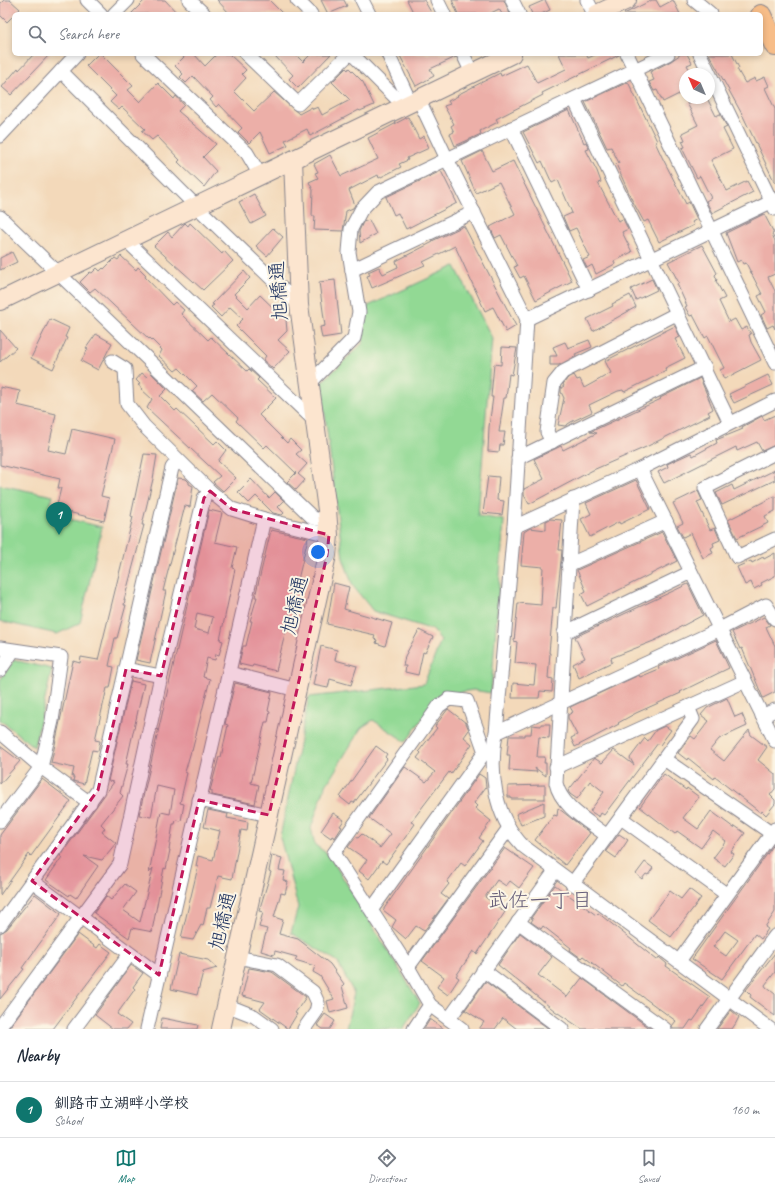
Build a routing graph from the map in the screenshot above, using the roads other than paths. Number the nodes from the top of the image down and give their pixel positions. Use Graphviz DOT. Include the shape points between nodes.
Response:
graph roads {
  1 [pos="87,0"];
  2 [pos="128,0"];
  3 [pos="189,0"];
  4 [pos="362,0"];
  5 [pos="437,0"];
  6 [pos="512,0"];
  7 [pos="587,0"];
  8 [pos="627,0"];
  9 [pos="694,0"];
  10 [pos="755,0"];
  11 [pos="300,1"];
  12 [pos="100,12"];
  13 [pos="116,12"];
  14 [pos="202,12"];
  15 [pos="309,12"];
  16 [pos="368,12"];
  17 [pos="443,12"];
  18 [pos="518,12"];
  19 [pos="600,12"];
  20 [pos="603,12"];
  21 [pos="709,12"];
  22 [pos="760,12"];
  23 [pos="763,19"];
  24 [pos="775,46"];
  25 [pos="75,56"];
  26 [pos="145,56"];
  27 [pos="248,56"];
  28 [pos="348,56"];
  29 [pos="352,56"];
  30 [pos="389,56"];
  31 [pos="464,56"];
  32 [pos="508,56"];
  33 [pos="628,56"];
  34 [pos="664,56"];
  35 [pos="701,56"];
  36 [pos="634,70"];
  37 [pos="61,71"];
  38 [pos="472,73"];
  39 [pos="574,99"];
  40 [pos="415,102"];
  41 [pos="3,127"];
  42 [pos="511,128"];
  43 [pos="446,158"];
  44 [pos="293,160"];
  45 [pos="260,175"];
  46 [pos="774,204"];
  47 [pos="196,206"];
  48 [pos="474,212"];
  49 [pos="0,217"];
  50 [pos="712,231"];
  51 [pos="127,241"];
  52 [pos="652,260"];
  53 [pos="352,270"];
  54 [pos="58,274"];
  55 [pos="589,290"];
  56 [pos="0,301"];
  57 [pos="299,305"];
  58 [pos="678,314"];
  59 [pos="527,319"];
  60 [pos="112,361"];
  61 [pos="775,363"];
  62 [pos="705,367"];
  63 [pos="310,383"];
  64 [pos="775,401"];
  65 [pos="314,420"];
  66 [pos="730,423"];
  67 [pos="552,442"];
  68 [pos="775,453"];
  69 [pos="518,458"];
  70 [pos="178,460"];
  71 [pos="640,468"];
  72 [pos="210,491"];
  73 [pos="573,499"];
  74 [pos="264,519"];
  75 [pos="666,521"];
  76 [pos="514,527"];
  77 [pos="328,528"];
  78 [pos="775,539"];
  79 [pos="568,565"];
  80 [pos="692,572"];
  81 [pos="775,619"];
  82 [pos="720,629"];
  83 [pos="564,633"];
  84 [pos="0,648"];
  85 [pos="13,651"];
  86 [pos="126,669"];
  87 [pos="0,670"];
  88 [pos="229,673"];
  89 [pos="161,676"];
  90 [pos="745,681"];
  91 [pos="297,690"];
  92 [pos="561,702"];
  93 [pos="688,707"];
  94 [pos="775,710"];
  95 [pos="762,716"];
  96 [pos="0,732"];
  97 [pos="496,733"];
  98 [pos="775,741"];
  99 [pos="489,753"];
  100 [pos="664,759"];
  101 [pos="41,767"];
  102 [pos="556,767"];
  103 [pos="199,800"];
  104 [pos="90,803"];
  105 [pos="269,815"];
  106 [pos="1,816"];
  107 [pos="621,818"];
  108 [pos="509,828"];
  109 [pos="773,831"];
  110 [pos="607,836"];
  111 [pos="554,871"];
  112 [pos="32,881"];
  113 [pos="572,884"];
  114 [pos="726,894"];
  115 [pos="372,909"];
  116 [pos="81,917"];
  117 [pos="518,922"];
  118 [pos="0,925"];
  119 [pos="775,936"];
  120 [pos="130,954"];
  121 [pos="237,957"];
  122 [pos="679,961"];
  123 [pos="408,967"];
  124 [pos="483,970"];
  125 [pos="159,975"];
  126 [pos="730,999"];
  127 [pos="226,1005"];
  128 [pos="430,1005"];
  129 [pos="449,1019"];
  130 [pos="0,1027"];
  131 [pos="74,1029"];
  132 [pos="147,1029"];
  133 [pos="221,1029"];
  134 [pos="272,1029"];
  135 [pos="304,1029"];
  136 [pos="414,1029"];
  137 [pos="462,1029"];
  138 [pos="562,1029"];
  139 [pos="665,1029"];
  140 [pos="707,1029"];
  141 [pos="770,1029"];
  1 -- 12 [label="street"];
  2 -- 13 [label="street"];
  3 -- 14 [label="street"];
  4 -- 16 [label="street"];
  5 -- 17 [label="street"];
  6 -- 18 [label="street"];
  7 -- 19 [label="street"];
  8 -- 20 [label="street"];
  9 -- 21 [label="street"];
  10 -- 22 [label="main road"];
  11 -- 15 [label="street"];
  23 -- 24 [label="main road"];
  25 -- 37 [label="street"];
  26 -- 45 [label="street" via="246,153"];
  27 -- 28 [label="street" via="298,104"];
  29 -- 40 [label="street" via="395,97"];
  30 -- 40 [label="street"];
  31 -- 38 [label="street"];
  32 -- 38 [label="street"];
  33 -- 36 [label="street"];
  34 -- 36 [label="street"];
  35 -- 46 [label="street"];
  36 -- 39 [label="street"];
  36 -- 50 [label="street"];
  37 -- 41 [label="street"];
  37 -- 47 [label="street"];
  38 -- 40 [label="street"];
  39 -- 42 [label="street"];
  39 -- 52 [label="street"];
  40 -- 43 [label="street"];
  40 -- 44 [label="street"];
  42 -- 43 [label="street"];
  42 -- 55 [label="street"];
  43 -- 48 [label="street"];
  43 -- 53 [label="street" via="378,192 361,210 351,229 349,252"];
  44 -- 45 [label="street"];
  44 -- 57 [label="street, 旭橋通"];
  45 -- 47 [label="street"];
  46 -- 50 [label="street"];
  47 -- 51 [label="street"];
  47 -- 57 [label="street"];
  48 -- 53 [label="street"];
  48 -- 59 [label="street"];
  49 -- 54 [label="street"];
  50 -- 52 [label="street"];
  50 -- 61 [label="street"];
  51 -- 54 [label="street"];
  51 -- 65 [label="street"];
  52 -- 55 [label="street"];
  52 -- 58 [label="street"];
  53 -- 63 [label="street" via="359,312 354,338"];
  54 -- 56 [label="street"];
  54 -- 77 [label="street" via="313,518"];
  55 -- 59 [label="street"];
  57 -- 63 [label="street, 旭橋通"];
  58 -- 62 [label="street"];
  58 -- 67 [label="street" via="563,372 554,383 547,432"];
  59 -- 69 [label="street"];
  60 -- 70 [label="street" via="125,369 127,404 144,426"];
  62 -- 66 [label="street"];
  62 -- 67 [label="street"];
  63 -- 65 [label="street, 旭橋通"];
  64 -- 66 [label="street"];
  65 -- 77 [label="street, 旭橋通"];
  66 -- 71 [label="street"];
  67 -- 69 [label="street"];
  68 -- 78 [label="street" via="705,488 737,557"];
  69 -- 76 [label="street"];
  70 -- 72 [label="street"];
  70 -- 86 [label="street" via="172,468"];
  71 -- 73 [label="street"];
  71 -- 75 [label="street"];
  72 -- 74 [label="street" via="232,509"];
  72 -- 89 [label="street" via="204,498"];
  73 -- 76 [label="street"];
  73 -- 79 [label="street"];
  74 -- 77 [label="street"];
  74 -- 88 [label="street"];
  75 -- 79 [label="street"];
  75 -- 80 [label="street"];
  76 -- 97 [label="street"];
  77 -- 91 [label="street, 旭橋通" via="327,555"];
  79 -- 83 [label="street"];
  80 -- 82 [label="street"];
  80 -- 83 [label="street"];
  81 -- 82 [label="street" via="766,605"];
  82 -- 90 [label="street"];
  82 -- 92 [label="street"];
  83 -- 92 [label="street"];
  84 -- 85 [label="street"];
  85 -- 87 [label="street"];
  85 -- 101 [label="street" via="61,657 52,721"];
  86 -- 89 [label="street"];
  86 -- 104 [label="street" via="98,790"];
  88 -- 91 [label="street"];
  88 -- 103 [label="street"];
  89 -- 116 [label="street" via="120,864"];
  90 -- 93 [label="street"];
  90 -- 95 [label="street"];
  91 -- 105 [label="street, 旭橋通"];
  92 -- 97 [label="street"];
  92 -- 102 [label="street"];
  93 -- 100 [label="street" via="693,719"];
  93 -- 102 [label="street"];
  94 -- 95 [label="street"];
  95 -- 98 [label="street"];
  96 -- 101 [label="street"];
  97 -- 99 [label="street"];
  99 -- 108 [label="street" via="496,795"];
  99 -- 115 [label="street"];
  99 -- 115 [label="street" via="467,701 449,699 439,706 334,853"];
  100 -- 107 [label="street"];
  100 -- 109 [label="street"];
  101 -- 104 [label="street"];
  101 -- 106 [label="street"];
  102 -- 110 [label="street" via="558,792 565,802"];
  103 -- 105 [label="street"];
  103 -- 125 [label="street"];
  104 -- 112 [label="street"];
  105 -- 121 [label="street, 旭橋通"];
  107 -- 110 [label="street"];
  107 -- 114 [label="street"];
  108 -- 111 [label="street" via="523,846"];
  108 -- 123 [label="street"];
  109 -- 114 [label="street"];
  110 -- 113 [label="street"];
  111 -- 113 [label="street"];
  111 -- 117 [label="street"];
  112 -- 116 [label="street"];
  112 -- 118 [label="street"];
  113 -- 122 [label="street"];
  114 -- 122 [label="street"];
  115 -- 123 [label="street" via="380,926"];
  116 -- 120 [label="street"];
  116 -- 130 [label="street"];
  117 -- 124 [label="street"];
  117 -- 139 [label="street"];
  119 -- 126 [label="street"];
  120 -- 125 [label="street"];
  120 -- 131 [label="street"];
  121 -- 127 [label="street, 旭橋通"];
  121 -- 135 [label="street" via="277,965 313,992 318,1003 316,1012"];
  122 -- 126 [label="street"];
  123 -- 128 [label="street"];
  124 -- 129 [label="street"];
  124 -- 138 [label="street"];
  125 -- 132 [label="street"];
  126 -- 140 [label="street"];
  126 -- 141 [label="street"];
  127 -- 133 [label="street, 旭橋通"];
  127 -- 134 [label="street" via="254,1016"];
  128 -- 129 [label="street"];
  128 -- 136 [label="street"];
  129 -- 137 [label="street"];
}
